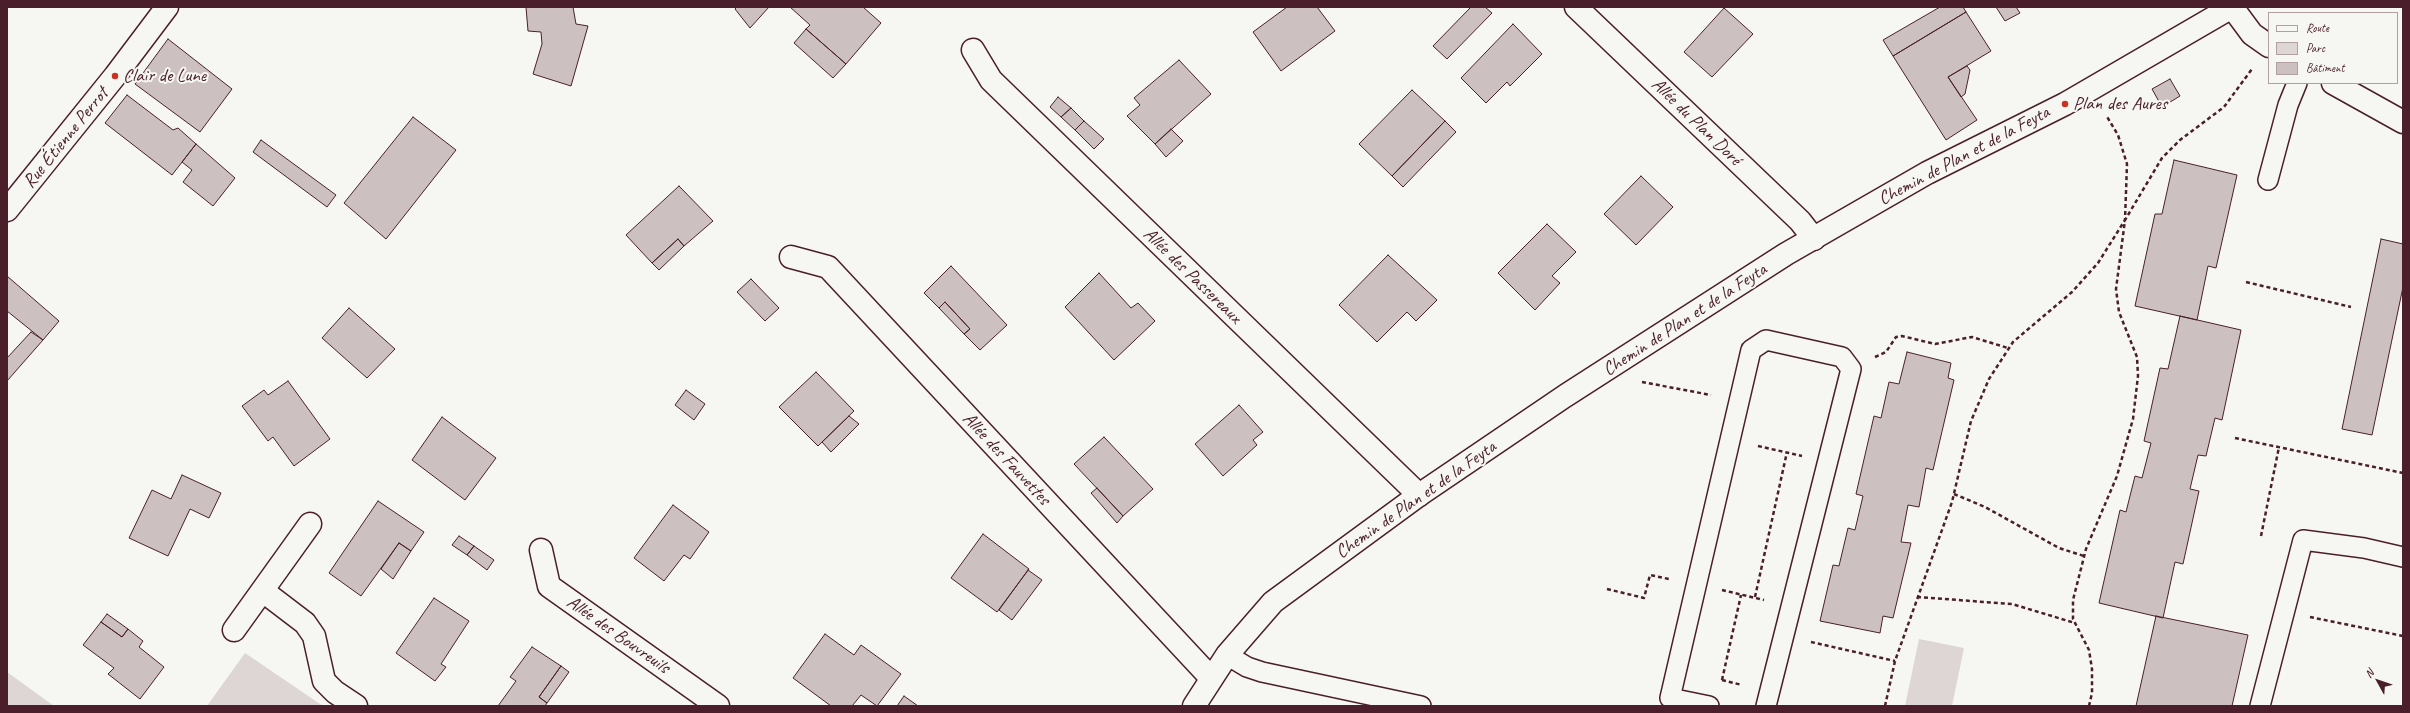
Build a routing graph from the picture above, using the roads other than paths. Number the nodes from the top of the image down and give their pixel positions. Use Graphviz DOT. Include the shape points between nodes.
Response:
graph roads {
  1 [pos="167,7"];
  2 [pos="1576,7"];
  3 [pos="2232,7"];
  4 [pos="2268,45"];
  5 [pos="974,50"];
  6 [pos="2297,84"];
  7 [pos="2335,84"];
  8 [pos="2403,122"];
  9 [pos="2268,180"];
  10 [pos="7,210"];
  11 [pos="1814,239"];
  12 [pos="791,257"];
  13 [pos="1419,495"];
  14 [pos="310,524"];
  15 [pos="541,550"];
  16 [pos="2403,558"];
  17 [pos="263,591"];
  18 [pos="234,630"];
  19 [pos="1227,655"];
  20 [pos="1211,678"];
  21 [pos="1363,700"];
  22 [pos="356,706"];
  23 [pos="718,706"];
  24 [pos="1194,706"];
  25 [pos="1421,706"];
  26 [pos="1709,706"];
  27 [pos="1766,706"];
  28 [pos="2260,706"];
  1 -- 10 [label="street, Rue Étienne Perrot" via="116,76"];
  2 -- 11 [label="street, Allée du Plan Doré" via="1800,221"];
  3 -- 4 [label="street" via="2252,34"];
  3 -- 11 [label="street, Chemin de Plan et de la Feyta" via="2066,104 1927,173"];
  5 -- 13 [label="street, Allée des Passereaux" via="991,80"];
  6 -- 9 [label="lane" via="2288,105"];
  7 -- 8 [label="street"];
  11 -- 13 [label="street, Chemin de Plan et de la Feyta" via="1786,254"];
  12 -- 20 [label="street, Allée des Fauvettes" via="828,267"];
  13 -- 19 [label="street, Chemin de Plan et de la Feyta" via="1273,602"];
  14 -- 17 [label="street"];
  15 -- 23 [label="street, Allée des Bouvreuils" via="549,586"];
  16 -- 28 [label="lane" via="2364,548 2303,540"];
  17 -- 18 [label="street"];
  17 -- 22 [label="street" via="305,623 314,636 324,680 335,692"];
  19 -- 20 [label="street, Chemin de Plan et de la Feyta"];
  19 -- 21 [label="lane" via="1247,667 1262,672"];
  20 -- 24 [label="street, Chemin de Plan et de la Feyta"];
  21 -- 25 [label="lane"];
  26 -- 27 [label="lane" via="1670,698 1751,350 1766,340 1842,357 1851,369"];
}
